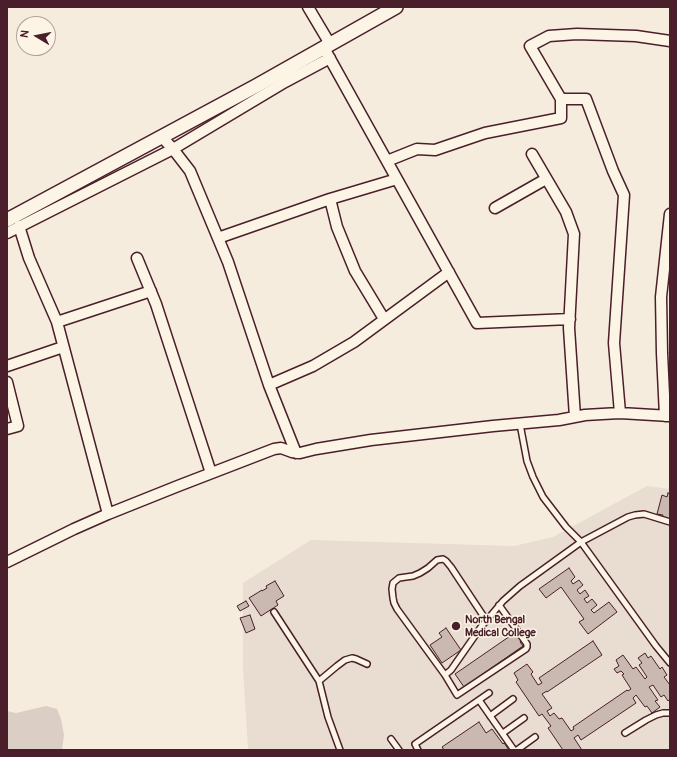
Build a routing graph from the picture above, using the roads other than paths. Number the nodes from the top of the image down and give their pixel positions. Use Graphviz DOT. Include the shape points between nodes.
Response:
graph roads {
  1 [pos="308,7"];
  2 [pos="396,7"];
  3 [pos="670,41"];
  4 [pos="328,50"];
  5 [pos="561,99"];
  6 [pos="161,136"];
  7 [pos="174,149"];
  8 [pos="532,154"];
  9 [pos="387,161"];
  10 [pos="397,179"];
  11 [pos="546,179"];
  12 [pos="330,199"];
  13 [pos="495,208"];
  14 [pos="670,214"];
  15 [pos="7,220"];
  16 [pos="20,226"];
  17 [pos="7,233"];
  18 [pos="218,238"];
  19 [pos="137,258"];
  20 [pos="449,272"];
  21 [pos="666,285"];
  22 [pos="151,292"];
  23 [pos="384,319"];
  24 [pos="570,319"];
  25 [pos="57,322"];
  26 [pos="63,348"];
  27 [pos="666,353"];
  28 [pos="7,366"];
  29 [pos="7,382"];
  30 [pos="269,385"];
  31 [pos="620,413"];
  32 [pos="668,416"];
  33 [pos="575,417"];
  34 [pos="520,424"];
  35 [pos="7,429"];
  36 [pos="296,453"];
  37 [pos="211,473"];
  38 [pos="108,514"];
  39 [pos="670,522"];
  40 [pos="581,542"];
  41 [pos="7,562"];
  42 [pos="500,605"];
  43 [pos="274,612"];
  44 [pos="486,620"];
  45 [pos="670,662"];
  46 [pos="367,664"];
  47 [pos="445,675"];
  48 [pos="320,681"];
  49 [pos="489,693"];
  50 [pos="479,700"];
  51 [pos="513,700"];
  52 [pos="670,714"];
  53 [pos="490,716"];
  54 [pos="524,718"];
  55 [pos="503,733"];
  56 [pos="625,733"];
  57 [pos="535,737"];
  58 [pos="391,739"];
  59 [pos="340,750"];
  60 [pos="399,750"];
  61 [pos="418,750"];
  62 [pos="516,750"];
  1 -- 4 [label="street"];
  2 -- 4 [label="street"];
  3 -- 5 [label="street" via="636,36 578,34 549,36 530,46"];
  4 -- 6 [label="street"];
  4 -- 7 [label="street" via="285,82"];
  4 -- 9 [label="street"];
  5 -- 9 [label="street" via="561,118 485,133 435,150 417,149"];
  5 -- 31 [label="street" via="586,99 624,195 614,343"];
  6 -- 7 [label="street"];
  6 -- 15 [label="street"];
  7 -- 16 [label="street"];
  7 -- 18 [label="street" via="190,171"];
  8 -- 11 [label="street"];
  9 -- 10 [label="street"];
  10 -- 12 [label="street"];
  10 -- 20 [label="street"];
  11 -- 13 [label="street"];
  11 -- 24 [label="street" via="566,212 574,234"];
  12 -- 18 [label="street"];
  12 -- 23 [label="street" via="337,227 355,271"];
  14 -- 21 [label="street"];
  16 -- 17 [label="street"];
  16 -- 25 [label="street" via="29,258"];
  18 -- 30 [label="street"];
  19 -- 22 [label="street"];
  20 -- 23 [label="street"];
  20 -- 24 [label="street" via="477,323"];
  21 -- 27 [label="street" via="661,297"];
  22 -- 25 [label="street"];
  22 -- 37 [label="street"];
  23 -- 30 [label="street" via="354,342 314,366"];
  24 -- 33 [label="street"];
  25 -- 26 [label="street"];
  26 -- 28 [label="street"];
  26 -- 38 [label="street"];
  27 -- 32 [label="street"];
  29 -- 35 [label="street" via="18,426"];
  30 -- 36 [label="street"];
  31 -- 32 [label="street"];
  31 -- 33 [label="street"];
  33 -- 34 [label="street"];
  34 -- 36 [label="street" via="371,440"];
  34 -- 40 [label="lane" via="533,477 543,497 566,528"];
  36 -- 37 [label="street" via="281,448 274,449"];
  37 -- 38 [label="street"];
  38 -- 41 [label="street"];
  39 -- 40 [label="lane" via="644,514 634,515"];
  40 -- 42 [label="lane" via="520,586"];
  40 -- 45 [label="lane"];
  42 -- 44 [label="lane"];
  42 -- 47 [label="lane" via="527,644 526,648 457,695"];
  43 -- 48 [label="lane"];
  44 -- 47 [label="lane"];
  44 -- 47 [label="lane" via="446,560 437,560 420,573 399,578 393,583 393,598 397,609"];
  46 -- 48 [label="lane" via="352,658 346,660"];
  48 -- 59 [label="lane" via="328,717"];
  49 -- 50 [label="lane"];
  50 -- 53 [label="lane"];
  50 -- 61 [label="lane" via="415,744"];
  51 -- 53 [label="lane"];
  52 -- 56 [label="lane" via="656,715"];
  53 -- 55 [label="lane"];
  54 -- 55 [label="lane"];
  55 -- 62 [label="lane"];
  57 -- 62 [label="lane"];
  58 -- 60 [label="lane"];
}
